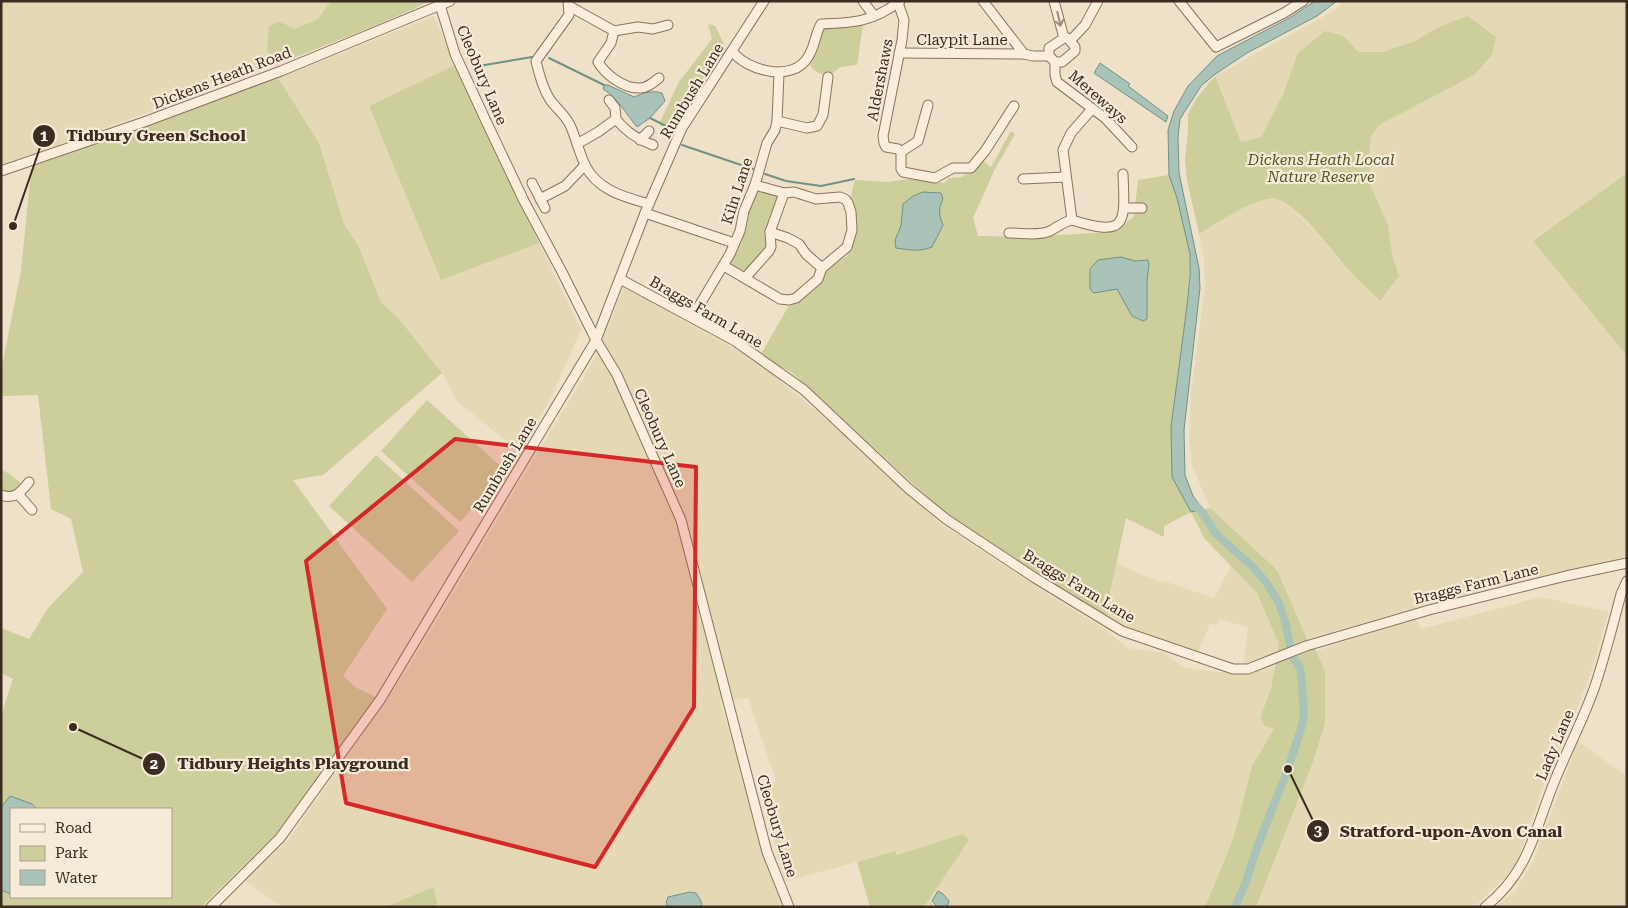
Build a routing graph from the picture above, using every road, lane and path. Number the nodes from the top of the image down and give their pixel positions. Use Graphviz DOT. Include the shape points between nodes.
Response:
graph roads {
  1 [pos="450,1"];
  2 [pos="764,1"];
  3 [pos="863,1"];
  4 [pos="983,1"];
  5 [pos="1054,1"];
  6 [pos="1098,1"];
  7 [pos="1179,1"];
  8 [pos="1303,1"];
  9 [pos="899,2"];
  10 [pos="568,4"];
  11 [pos="440,5"];
  12 [pos="874,16"];
  13 [pos="668,25"];
  14 [pos="614,31"];
  15 [pos="1067,39"];
  16 [pos="732,51"];
  17 [pos="899,53"];
  18 [pos="1024,54"];
  19 [pos="1052,59"];
  20 [pos="779,73"];
  21 [pos="828,77"];
  22 [pos="659,78"];
  23 [pos="609,100"];
  24 [pos="928,106"];
  25 [pos="1014,106"];
  26 [pos="1092,109"];
  27 [pos="616,119"];
  28 [pos="777,121"];
  29 [pos="649,131"];
  30 [pos="640,140"];
  31 [pos="577,144"];
  32 [pos="652,145"];
  33 [pos="1132,147"];
  34 [pos="901,152"];
  35 [pos="586,165"];
  36 [pos="1,171"];
  37 [pos="1123,174"];
  38 [pos="1066,176"];
  39 [pos="1023,178"];
  40 [pos="532,183"];
  41 [pos="755,185"];
  42 [pos="784,193"];
  43 [pos="540,199"];
  44 [pos="648,204"];
  45 [pos="545,208"];
  46 [pos="1124,208"];
  47 [pos="1142,208"];
  48 [pos="645,213"];
  49 [pos="1072,220"];
  50 [pos="770,232"];
  51 [pos="1010,232"];
  52 [pos="734,244"];
  53 [pos="724,266"];
  54 [pos="822,268"];
  55 [pos="745,278"];
  56 [pos="620,279"];
  57 [pos="688,306"];
  58 [pos="696,311"];
  59 [pos="708,317"];
  60 [pos="596,340"];
  61 [pos="29,482"];
  62 [pos="18,494"];
  63 [pos="1,495"];
  64 [pos="32,510"];
  65 [pos="1627,563"];
  66 [pos="1627,581"];
  67 [pos="211,907"];
  68 [pos="789,907"];
  69 [pos="1485,907"];
  1 -- 11 [label="street, Dickens Heath Road"];
  2 -- 16 [label="street, Rumbush Lane"];
  3 -- 12 [label="street"];
  4 -- 18 [label="street"];
  5 -- 15 [label="street, one-way"];
  6 -- 15 [label="street" via="1085,25"];
  7 -- 8 [label="street" via="1216,47"];
  9 -- 12 [label="street"];
  9 -- 17 [label="street, Aldershaws" via="904,20"];
  10 -- 14 [label="street"];
  10 -- 31 [label="street" via="568,15 538,58 550,99 569,124"];
  11 -- 36 [label="street, Dickens Heath Road" via="281,71"];
  11 -- 60 [label="street, Cleobury Lane" via="455,54 486,121"];
  12 -- 20 [label="street" via="853,23 816,25 808,57 802,64"];
  13 -- 14 [label="street"];
  14 -- 22 [label="street" via="611,43 598,62 601,67 618,81 638,88"];
  15 -- 19 [label="street" via="1049,48"];
  15 -- 19 [label="street" via="1075,51 1062,62"];
  16 -- 20 [label="street" via="738,58 755,66"];
  16 -- 44 [label="street, Rumbush Lane" via="682,128"];
  17 -- 18 [label="street, Claypit Lane"];
  17 -- 34 [label="street, Aldershaws" via="883,136 886,147"];
  18 -- 19 [label="street"];
  19 -- 26 [label="street, Mereways" via="1057,82"];
  20 -- 28 [label="street, Kiln Lane"];
  21 -- 28 [label="street" via="821,120 817,126 807,132"];
  23 -- 27 [label="street" via="615,108"];
  24 -- 34 [label="street" via="918,141"];
  25 -- 34 [label="street" via="971,168 953,168 935,178 903,172"];
  26 -- 33 [label="street, Mereways"];
  26 -- 38 [label="street" via="1071,133 1063,150"];
  27 -- 30 [label="street"];
  27 -- 31 [label="street"];
  28 -- 41 [label="street, Kiln Lane"];
  29 -- 30 [label="street"];
  30 -- 32 [label="street"];
  31 -- 35 [label="street"];
  35 -- 43 [label="street" via="565,186"];
  35 -- 44 [label="street" via="601,186"];
  37 -- 46 [label="street"];
  38 -- 39 [label="street"];
  38 -- 49 [label="street"];
  40 -- 43 [label="street"];
  41 -- 42 [label="street"];
  41 -- 52 [label="street, Kiln Lane"];
  42 -- 50 [label="street"];
  42 -- 54 [label="street" via="794,192 816,199 840,198 848,203 852,230 847,247"];
  43 -- 45 [label="street"];
  44 -- 48 [label="street, Rumbush Lane"];
  46 -- 47 [label="street"];
  46 -- 49 [label="street" via="1123,218 1113,227"];
  48 -- 52 [label="street"];
  48 -- 56 [label="street, Rumbush Lane"];
  49 -- 51 [label="street" via="1040,233"];
  50 -- 54 [label="street" via="799,244"];
  50 -- 55 [label="street" via="769,251"];
  52 -- 53 [label="street, Kiln Lane"];
  53 -- 55 [label="street"];
  53 -- 58 [label="street, Kiln Lane"];
  54 -- 55 [label="street" via="818,279 796,298 788,300 780,299"];
  56 -- 60 [label="street, Rumbush Lane"];
  56 -- 65 [label="street, Braggs Farm Lane" via="735,341 804,390 909,489 946,519 1035,578 1122,631 1233,669 1248,669 1299,649 1429,610"];
  57 -- 58 [label="street"];
  58 -- 59 [label="street"];
  60 -- 67 [label="street, Rumbush Lane" via="380,700 280,838"];
  60 -- 68 [label="street, Cleobury Lane" via="617,375 681,520 768,852"];
  61 -- 62 [label="street"];
  62 -- 63 [label="street" via="13,497"];
  62 -- 64 [label="street"];
  66 -- 69 [label="street, Lady Lane" via="1595,686 1555,779 1531,848 1508,884"];
}
